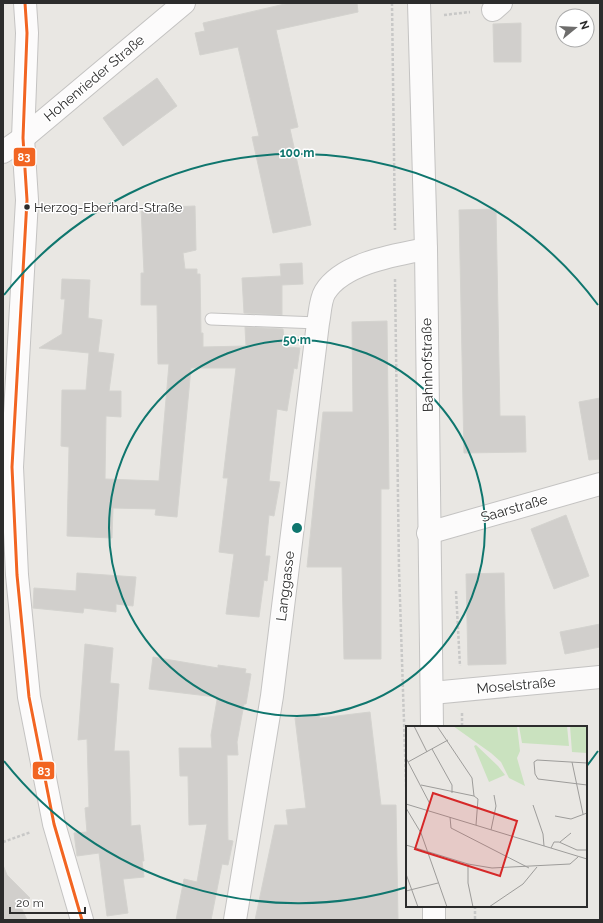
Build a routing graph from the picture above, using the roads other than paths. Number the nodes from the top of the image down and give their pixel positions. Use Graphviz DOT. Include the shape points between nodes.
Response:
graph roads {
  1 [pos="25,3"];
  2 [pos="184,3"];
  3 [pos="419,10"];
  4 [pos="23,138"];
  5 [pos="3,152"];
  6 [pos="426,249"];
  7 [pos="211,319"];
  8 [pos="318,323"];
  9 [pos="600,484"];
  10 [pos="428,533"];
  11 [pos="10,575"];
  12 [pos="600,677"];
  13 [pos="432,693"];
  14 [pos="432,726"];
  15 [pos="434,907"];
  16 [pos="82,920"];
  17 [pos="235,920"];
  18 [pos="434,920"];
  1 -- 4 [label="street" via="28,33"];
  2 -- 4 [label="street, Hohenrieder Straße"];
  3 -- 6 [label="street, Bahnhofstraße"];
  4 -- 5 [label="street, Hohenrieder Straße"];
  4 -- 11 [label="street" via="27,200 12,467"];
  6 -- 8 [label="street, Langgasse" via="386,256 340,275 325,293"];
  6 -- 10 [label="street, Bahnhofstraße"];
  7 -- 8 [label="lane"];
  8 -- 17 [label="street, Langgasse" via="272,696"];
  9 -- 10 [label="street, Saarstraße"];
  10 -- 13 [label="street, Bahnhofstraße"];
  11 -- 16 [label="street" via="29,697 54,824"];
  12 -- 13 [label="street, Moselstraße"];
  13 -- 14 [label="street, Bahnhofstraße"];
  15 -- 18 [label="street"];
}
